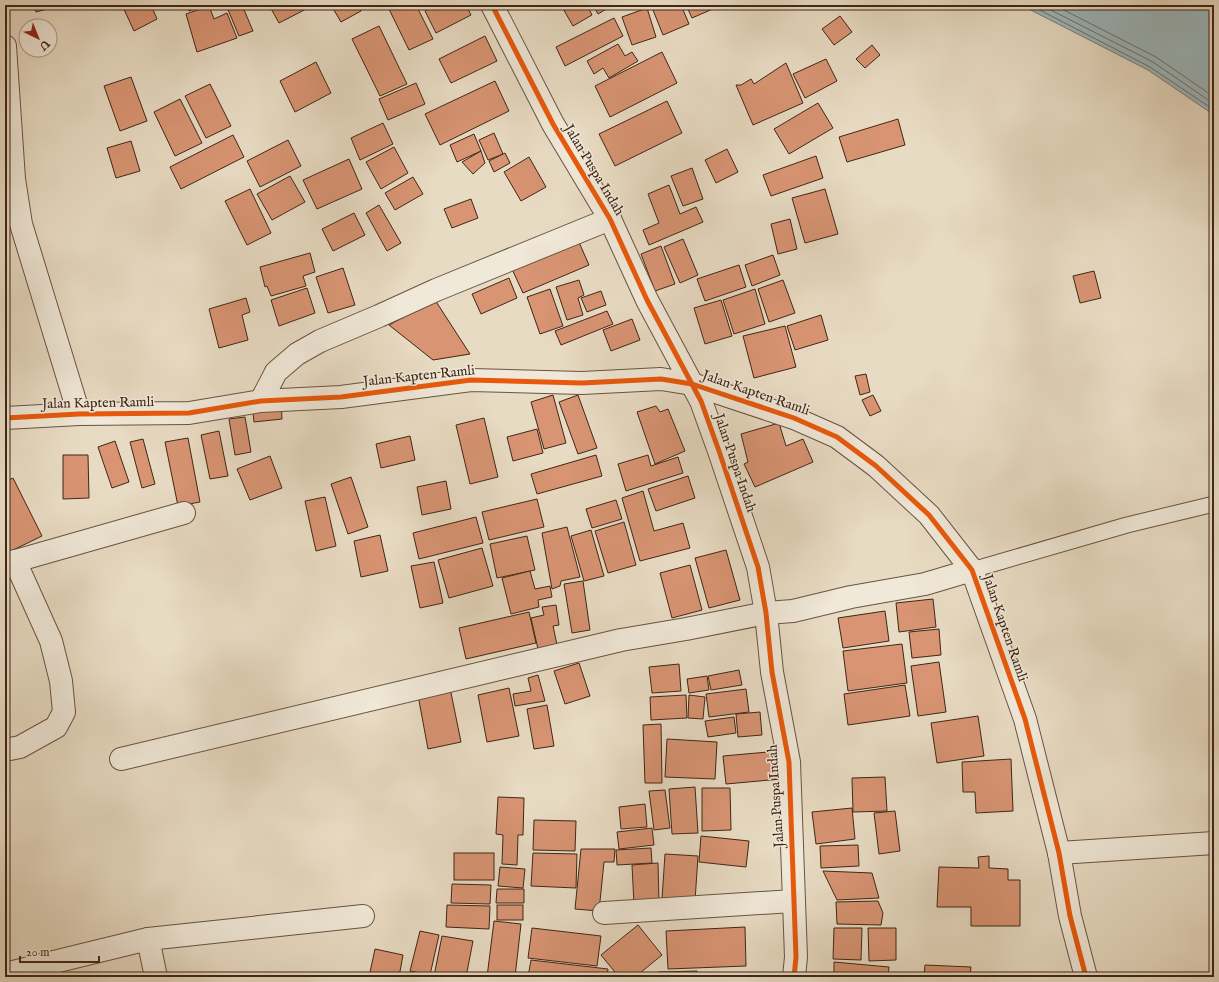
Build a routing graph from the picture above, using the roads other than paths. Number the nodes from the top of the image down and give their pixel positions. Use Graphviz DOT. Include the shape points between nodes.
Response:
graph roads {
  1 [pos="492,5"];
  2 [pos="5,46"];
  3 [pos="610,219"];
  4 [pos="692,384"];
  5 [pos="261,401"];
  6 [pos="79,414"];
  7 [pos="5,418"];
  8 [pos="1214,504"];
  9 [pos="184,513"];
  10 [pos="10,562"];
  11 [pos="972,570"];
  12 [pos="766,613"];
  13 [pos="5,750"];
  14 [pos="121,759"];
  15 [pos="1214,843"];
  16 [pos="1059,854"];
  17 [pos="793,900"];
  18 [pos="604,913"];
  19 [pos="362,916"];
  20 [pos="148,939"];
  21 [pos="5,974"];
  22 [pos="156,977"];
  23 [pos="794,977"];
  24 [pos="1086,977"];
  1 -- 3 [label="street, Jalan Puspa Indah" via="553,124"];
  2 -- 6 [label="street" via="14,179 21,224"];
  3 -- 4 [label="street, Jalan Puspa Indah" via="647,300"];
  3 -- 5 [label="street" via="436,290 320,341 297,354 276,372"];
  4 -- 5 [label="street, Jalan Kapten Ramli" via="660,379 582,382 471,380 341,397"];
  4 -- 11 [label="street, Jalan Kapten Ramli" via="794,418 837,437 876,466 929,515"];
  4 -- 12 [label="street, Jalan Puspa Indah" via="720,451 758,567"];
  5 -- 6 [label="street, Jalan Kapten Ramli" via="189,413"];
  6 -- 7 [label="street, Jalan Kapten Ramli"];
  8 -- 11 [label="lane" via="1127,525"];
  9 -- 10 [label="street"];
  10 -- 13 [label="street" via="51,641 61,682 64,712 56,727 20,747"];
  11 -- 12 [label="street" via="925,584 792,611"];
  11 -- 16 [label="street, Jalan Kapten Ramli" via="1025,719"];
  12 -- 14 [label="street" via="621,640"];
  12 -- 17 [label="street, Jalan Puspa Indah" via="772,672 789,762"];
  15 -- 16 [label="street"];
  16 -- 24 [label="street, Jalan Kapten Ramli" via="1070,916"];
  17 -- 18 [label="street"];
  17 -- 23 [label="street, Jalan Puspa Indah" via="796,957"];
  19 -- 20 [label="street"];
  20 -- 21 [label="street"];
  20 -- 22 [label="street"];
}
